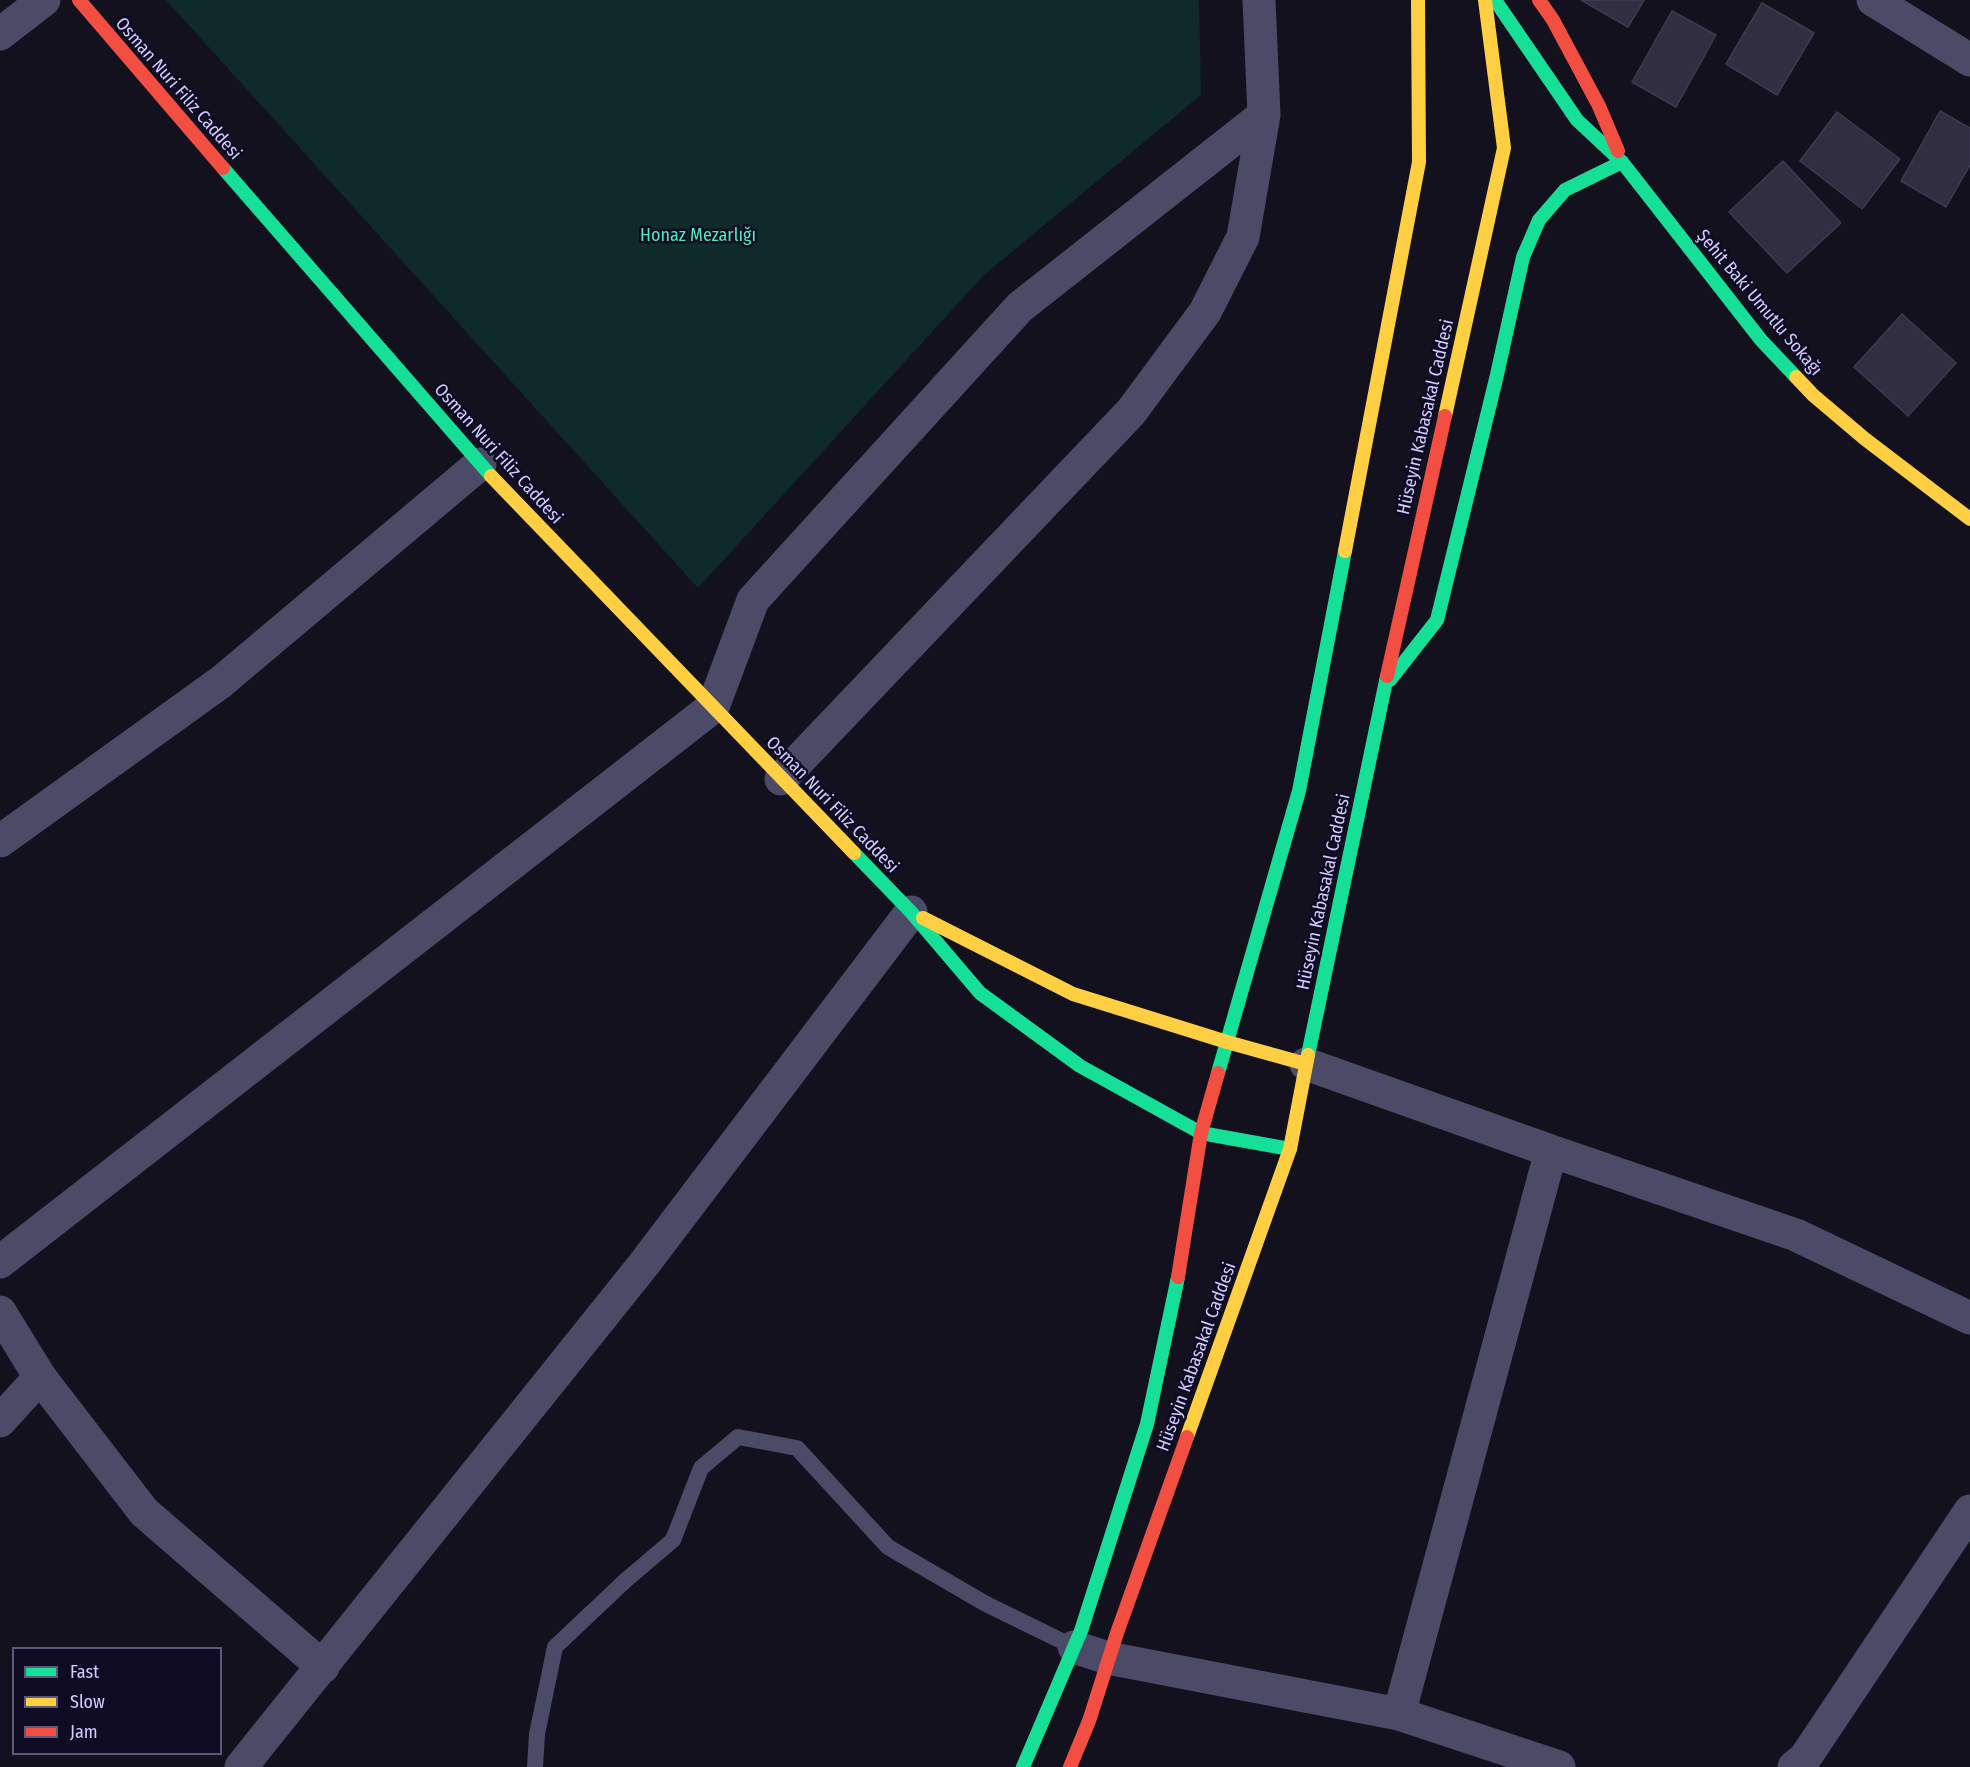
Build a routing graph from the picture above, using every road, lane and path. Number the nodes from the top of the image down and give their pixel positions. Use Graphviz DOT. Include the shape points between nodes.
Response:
graph roads {
  1 [pos="44,0"];
  2 [pos="79,0"];
  3 [pos="1259,0"];
  4 [pos="1418,0"];
  5 [pos="1485,0"];
  6 [pos="1495,0"];
  7 [pos="1539,0"];
  8 [pos="1891,5"];
  9 [pos="0,34"];
  10 [pos="1970,60"];
  11 [pos="1264,115"];
  12 [pos="1622,162"];
  13 [pos="480,464"];
  14 [pos="1970,519"];
  15 [pos="1385,686"];
  16 [pos="713,707"];
  17 [pos="781,779"];
  18 [pos="0,841"];
  19 [pos="911,912"];
  20 [pos="1227,1042"];
  21 [pos="1306,1064"];
  22 [pos="1201,1133"];
  23 [pos="1290,1149"];
  24 [pos="1551,1151"];
  25 [pos="0,1262"];
  26 [pos="0,1312"];
  27 [pos="1970,1318"];
  28 [pos="40,1377"];
  29 [pos="0,1421"];
  30 [pos="1970,1511"];
  31 [pos="1074,1647"];
  32 [pos="1108,1658"];
  33 [pos="323,1667"];
  34 [pos="1399,1714"];
  35 [pos="241,1767"];
  36 [pos="535,1767"];
  37 [pos="1023,1767"];
  38 [pos="1070,1767"];
  39 [pos="1559,1767"];
  40 [pos="1794,1767"];
  1 -- 9 [label="street"];
  2 -- 13 [label="main road, Osman Nuri Filiz Caddesi"];
  3 -- 11 [label="street"];
  4 -- 20 [label="main road, Hüseyin Kabasakal Caddesi" via="1419,162 1299,791"];
  5 -- 15 [label="main road, Hüseyin Kabasakal Caddesi" via="1504,148"];
  6 -- 12 [label="main road" via="1577,120"];
  7 -- 12 [label="main road" via="1599,106"];
  8 -- 10 [label="street"];
  11 -- 16 [label="street" via="1020,307 753,600"];
  11 -- 17 [label="street" via="1243,237 1205,312 1131,412"];
  12 -- 14 [label="main road, Şehit Baki Umutlu Sokağı" via="1761,340 1813,395"];
  12 -- 15 [label="main road" via="1565,190 1539,220 1522,257 1437,620"];
  13 -- 16 [label="main road, Osman Nuri Filiz Caddesi"];
  13 -- 18 [label="street" via="221,682"];
  15 -- 21 [label="main road, Hüseyin Kabasakal Caddesi"];
  16 -- 17 [label="main road, Osman Nuri Filiz Caddesi"];
  16 -- 25 [label="street"];
  17 -- 19 [label="main road, Osman Nuri Filiz Caddesi"];
  19 -- 20 [label="main road, Osman Nuri Filiz Caddesi" via="1073,994"];
  19 -- 22 [label="main road, Osman Nuri Filiz Caddesi" via="980,993 1080,1066"];
  19 -- 33 [label="street" via="644,1264"];
  20 -- 21 [label="main road, Osman Nuri Filiz Caddesi"];
  20 -- 22 [label="main road, Hüseyin Kabasakal Caddesi"];
  21 -- 23 [label="main road, Hüseyin Kabasakal Caddesi"];
  21 -- 24 [label="street"];
  22 -- 23 [label="main road, Osman Nuri Filiz Caddesi"];
  22 -- 31 [label="main road, Hüseyin Kabasakal Caddesi" via="1176,1288 1147,1424"];
  23 -- 32 [label="main road, Hüseyin Kabasakal Caddesi"];
  24 -- 27 [label="street" via="1796,1235"];
  24 -- 34 [label="street"];
  26 -- 28 [label="street"];
  28 -- 29 [label="street"];
  28 -- 33 [label="street" via="144,1512"];
  30 -- 40 [label="street" via="1805,1758"];
  31 -- 32 [label="street"];
  31 -- 36 [label="lane" via="986,1604 888,1547 797,1448 738,1437 701,1468 673,1540 555,1647 537,1734"];
  31 -- 37 [label="main road, Hüseyin Kabasakal Caddesi"];
  32 -- 34 [label="street"];
  32 -- 38 [label="main road, Hüseyin Kabasakal Caddesi"];
  33 -- 35 [label="street"];
  34 -- 39 [label="street"];
}
